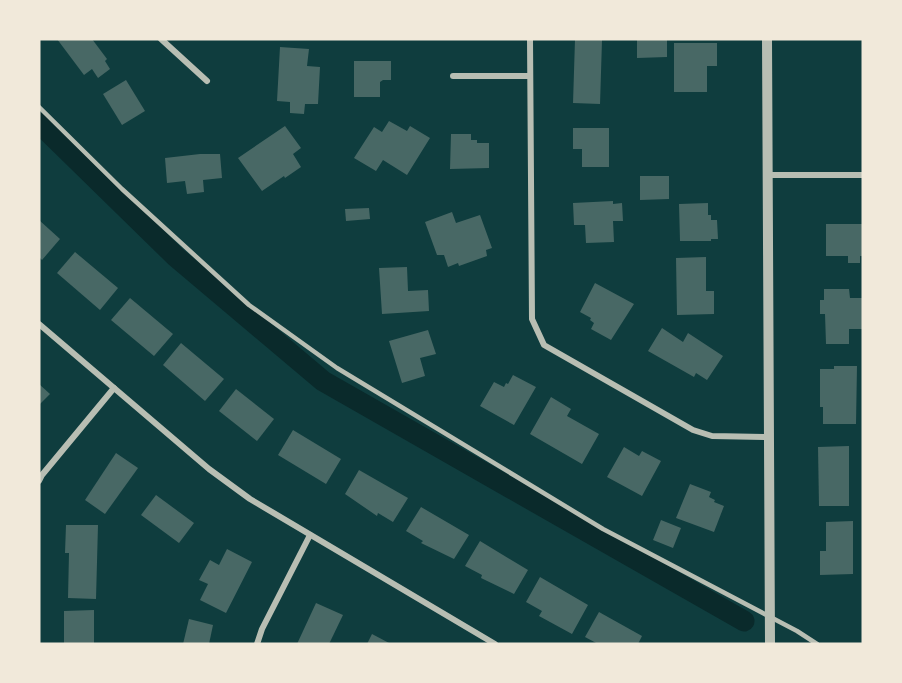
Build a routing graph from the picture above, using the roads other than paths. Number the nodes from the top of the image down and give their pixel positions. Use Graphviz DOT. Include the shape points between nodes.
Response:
graph roads {
  1 [pos="161,39"];
  2 [pos="530,39"];
  3 [pos="767,39"];
  4 [pos="453,76"];
  5 [pos="530,76"];
  6 [pos="207,81"];
  7 [pos="39,107"];
  8 [pos="768,175"];
  9 [pos="863,175"];
  10 [pos="39,324"];
  11 [pos="114,388"];
  12 [pos="769,437"];
  13 [pos="39,481"];
  14 [pos="310,535"];
  15 [pos="770,616"];
  16 [pos="257,644"];
  17 [pos="495,644"];
  18 [pos="770,644"];
  19 [pos="817,644"];
  1 -- 6 [label="street"];
  2 -- 5 [label="street"];
  3 -- 8 [label="street"];
  4 -- 5 [label="street"];
  5 -- 12 [label="street" via="532,319 544,345 693,430 712,436"];
  7 -- 15 [label="lane" via="249,305 337,368 603,529"];
  8 -- 9 [label="street"];
  8 -- 12 [label="street"];
  10 -- 11 [label="street"];
  11 -- 13 [label="street"];
  11 -- 14 [label="street" via="209,469"];
  12 -- 15 [label="street"];
  14 -- 16 [label="street"];
  14 -- 17 [label="street"];
  15 -- 18 [label="street"];
  15 -- 19 [label="lane"];
}
